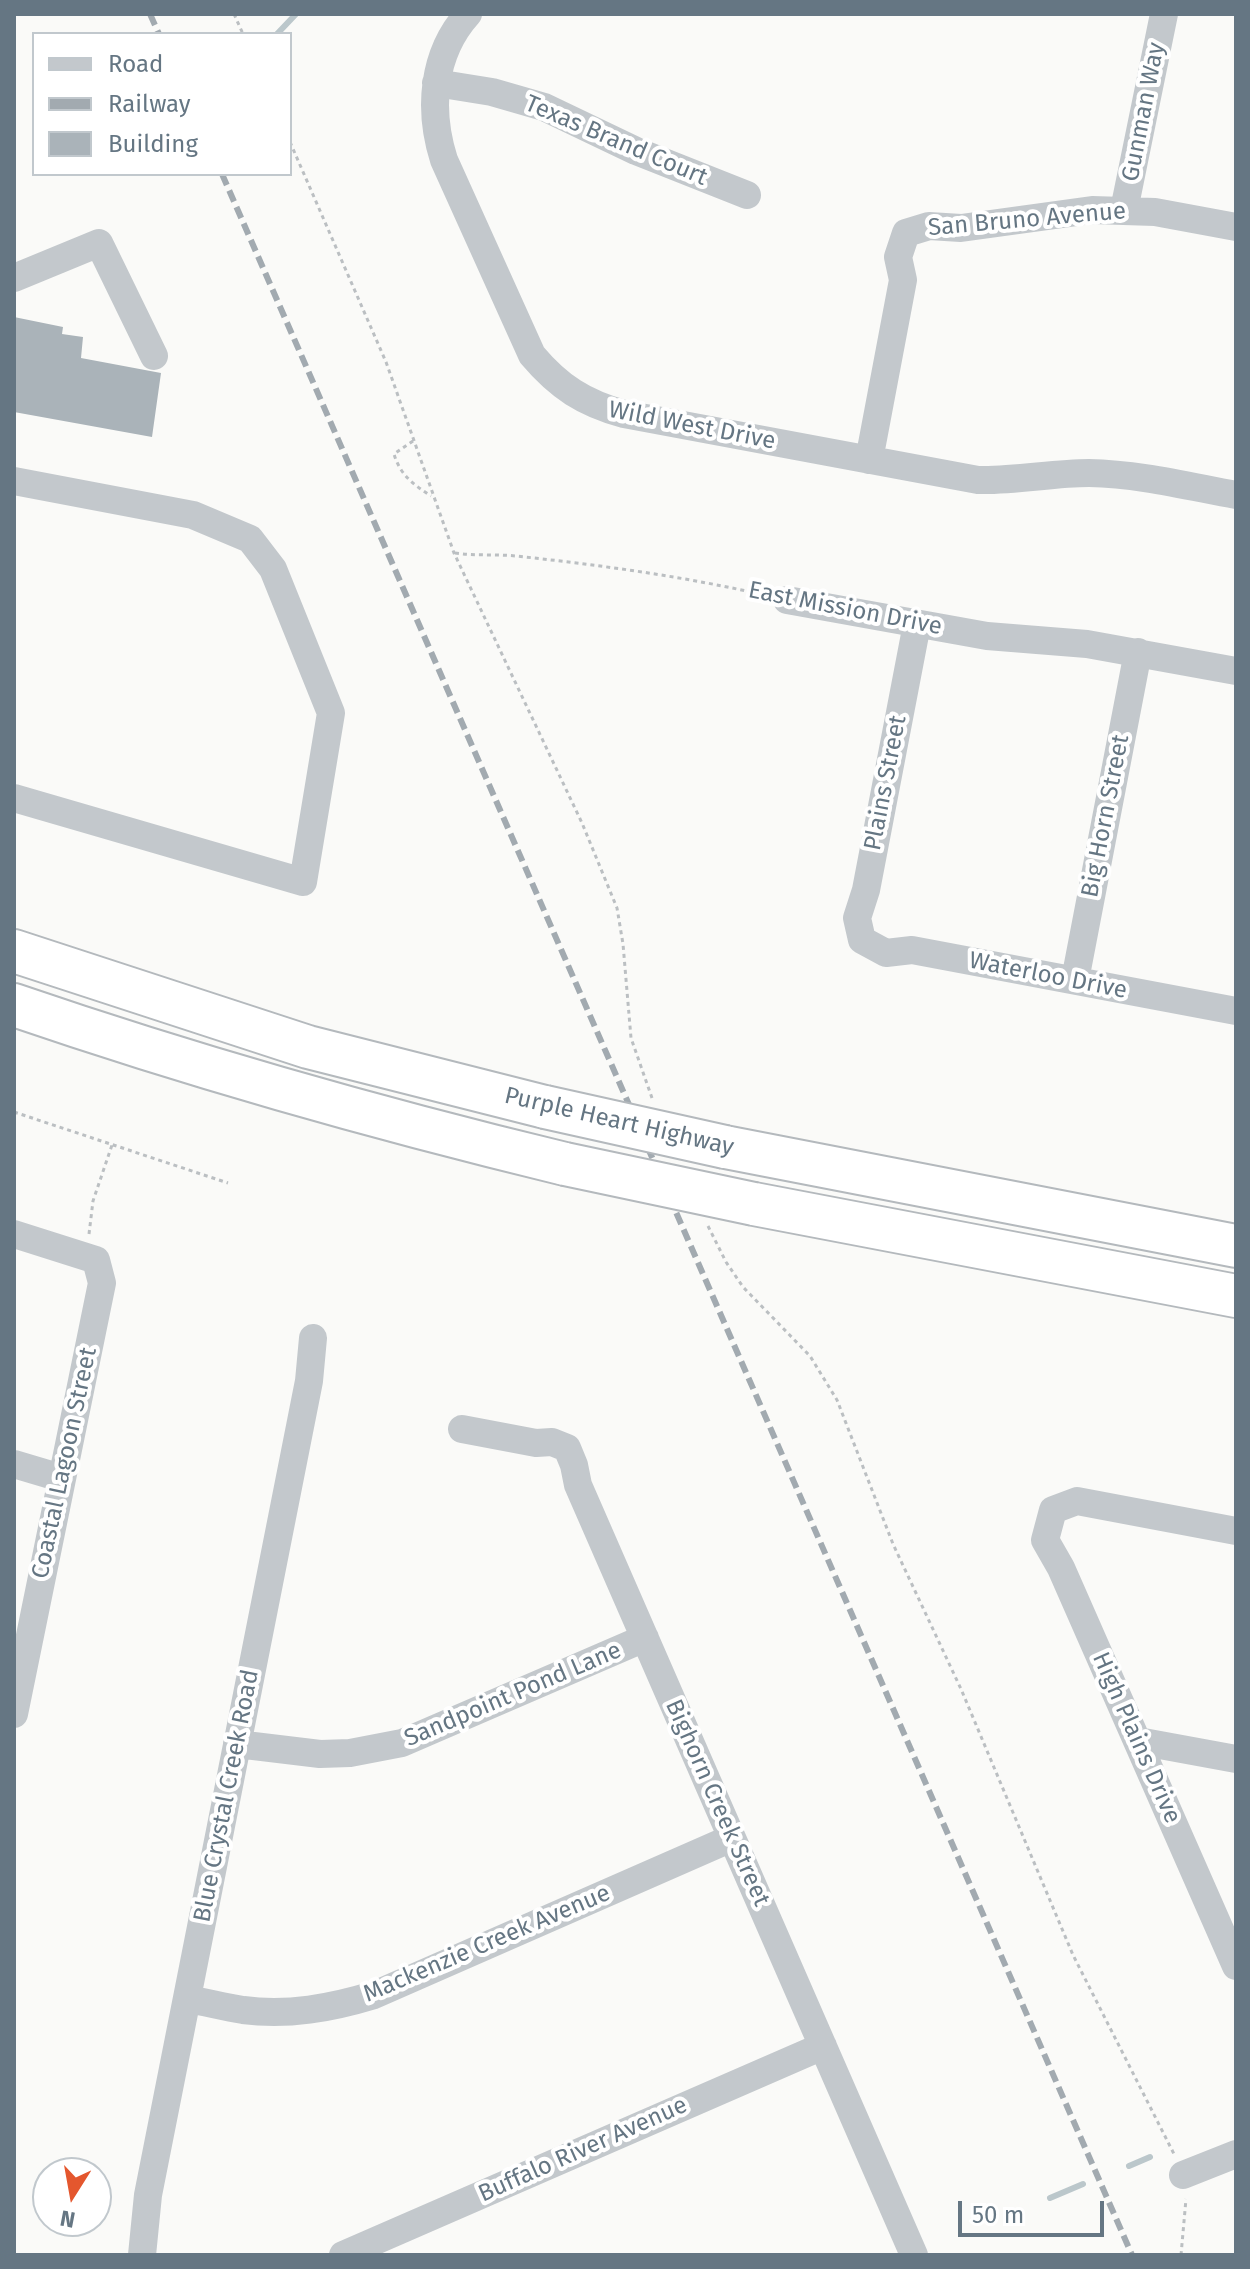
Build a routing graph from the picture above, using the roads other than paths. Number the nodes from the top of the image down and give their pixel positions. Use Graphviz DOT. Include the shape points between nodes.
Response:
graph roads {
  1 [pos="468,14"];
  2 [pos="1164,14"];
  3 [pos="436,83"];
  4 [pos="747,195"];
  5 [pos="1124,210"];
  6 [pos="1236,227"];
  7 [pos="14,278"];
  8 [pos="154,356"];
  9 [pos="869,460"];
  10 [pos="14,481"];
  11 [pos="1236,495"];
  12 [pos="787,600"];
  13 [pos="917,624"];
  14 [pos="1138,652"];
  15 [pos="1236,671"];
  16 [pos="14,798"];
  17 [pos="862,940"];
  18 [pos="14,951"];
  19 [pos="1075,980"];
  20 [pos="14,1005"];
  21 [pos="1236,1011"];
  22 [pos="14,1234"];
  23 [pos="1236,1246"];
  24 [pos="1236,1296"];
  25 [pos="313,1338"];
  26 [pos="462,1429"];
  27 [pos="14,1464"];
  28 [pos="61,1478"];
  29 [pos="1236,1531"];
  30 [pos="645,1638"];
  31 [pos="14,1714"];
  32 [pos="1138,1741"];
  33 [pos="237,1744"];
  34 [pos="1236,1759"];
  35 [pos="732,1838"];
  36 [pos="1236,1966"];
  37 [pos="187,1999"];
  38 [pos="823,2046"];
  39 [pos="1236,2154"];
  40 [pos="1183,2175"];
  41 [pos="907,2253"];
  42 [pos="142,2255"];
  43 [pos="343,2255"];
  1 -- 3 [label="street, Wild West Drive" via="448,46"];
  2 -- 5 [label="street, Gunman Way"];
  3 -- 4 [label="street, Texas Brand Court" via="544,107"];
  3 -- 9 [label="street, Wild West Drive" via="434,117 444,160 532,355 549,376 581,399 624,414"];
  5 -- 6 [label="street, San Bruno Avenue"];
  5 -- 9 [label="street, San Bruno Avenue" via="1060,213 961,228 929,226 906,233 898,257 903,280"];
  7 -- 8 [label="street" via="99,243"];
  9 -- 11 [label="street, Wild West Drive" via="978,480 1114,474"];
  10 -- 16 [label="street" via="193,515 250,539 273,569 331,713 303,882"];
  12 -- 13 [label="street, East Mission Drive"];
  13 -- 14 [label="street, East Mission Drive"];
  13 -- 17 [label="street, Plains Street" via="857,918"];
  14 -- 15 [label="street, East Mission Drive"];
  14 -- 19 [label="street, Big Horn Street"];
  17 -- 19 [label="street, Waterloo Drive" via="886,953 912,950"];
  18 -- 23 [label="highway, Purple Heart Highway, bridge" via="308,1047 545,1107"];
  19 -- 21 [label="street, Waterloo Drive"];
  20 -- 24 [label="highway, bridge" via="312,1099 565,1164"];
  22 -- 28 [label="street, Coastal Lagoon Street" via="96,1260 102,1283"];
  25 -- 33 [label="street, Blue Crystal Creek Road"];
  26 -- 30 [label="street, Bighorn Creek Street" via="567,1448"];
  27 -- 28 [label="street"];
  28 -- 31 [label="street, Coastal Lagoon Street"];
  29 -- 32 [label="street, High Plains Drive" via="1077,1501 1053,1510 1045,1540"];
  30 -- 33 [label="street, Sandpoint Pond Lane" via="402,1743 320,1754"];
  30 -- 35 [label="street, Bighorn Creek Street"];
  32 -- 34 [label="street"];
  32 -- 36 [label="street, High Plains Drive"];
  33 -- 37 [label="street, Blue Crystal Creek Road"];
  35 -- 37 [label="street, Mackenzie Creek Avenue" via="349,2003 271,2012"];
  35 -- 38 [label="street, Bighorn Creek Street"];
  37 -- 42 [label="street, Blue Crystal Creek Road" via="148,2195"];
  38 -- 41 [label="street, Bighorn Creek Street"];
  38 -- 43 [label="street, Buffalo River Avenue"];
  39 -- 40 [label="street"];
}
